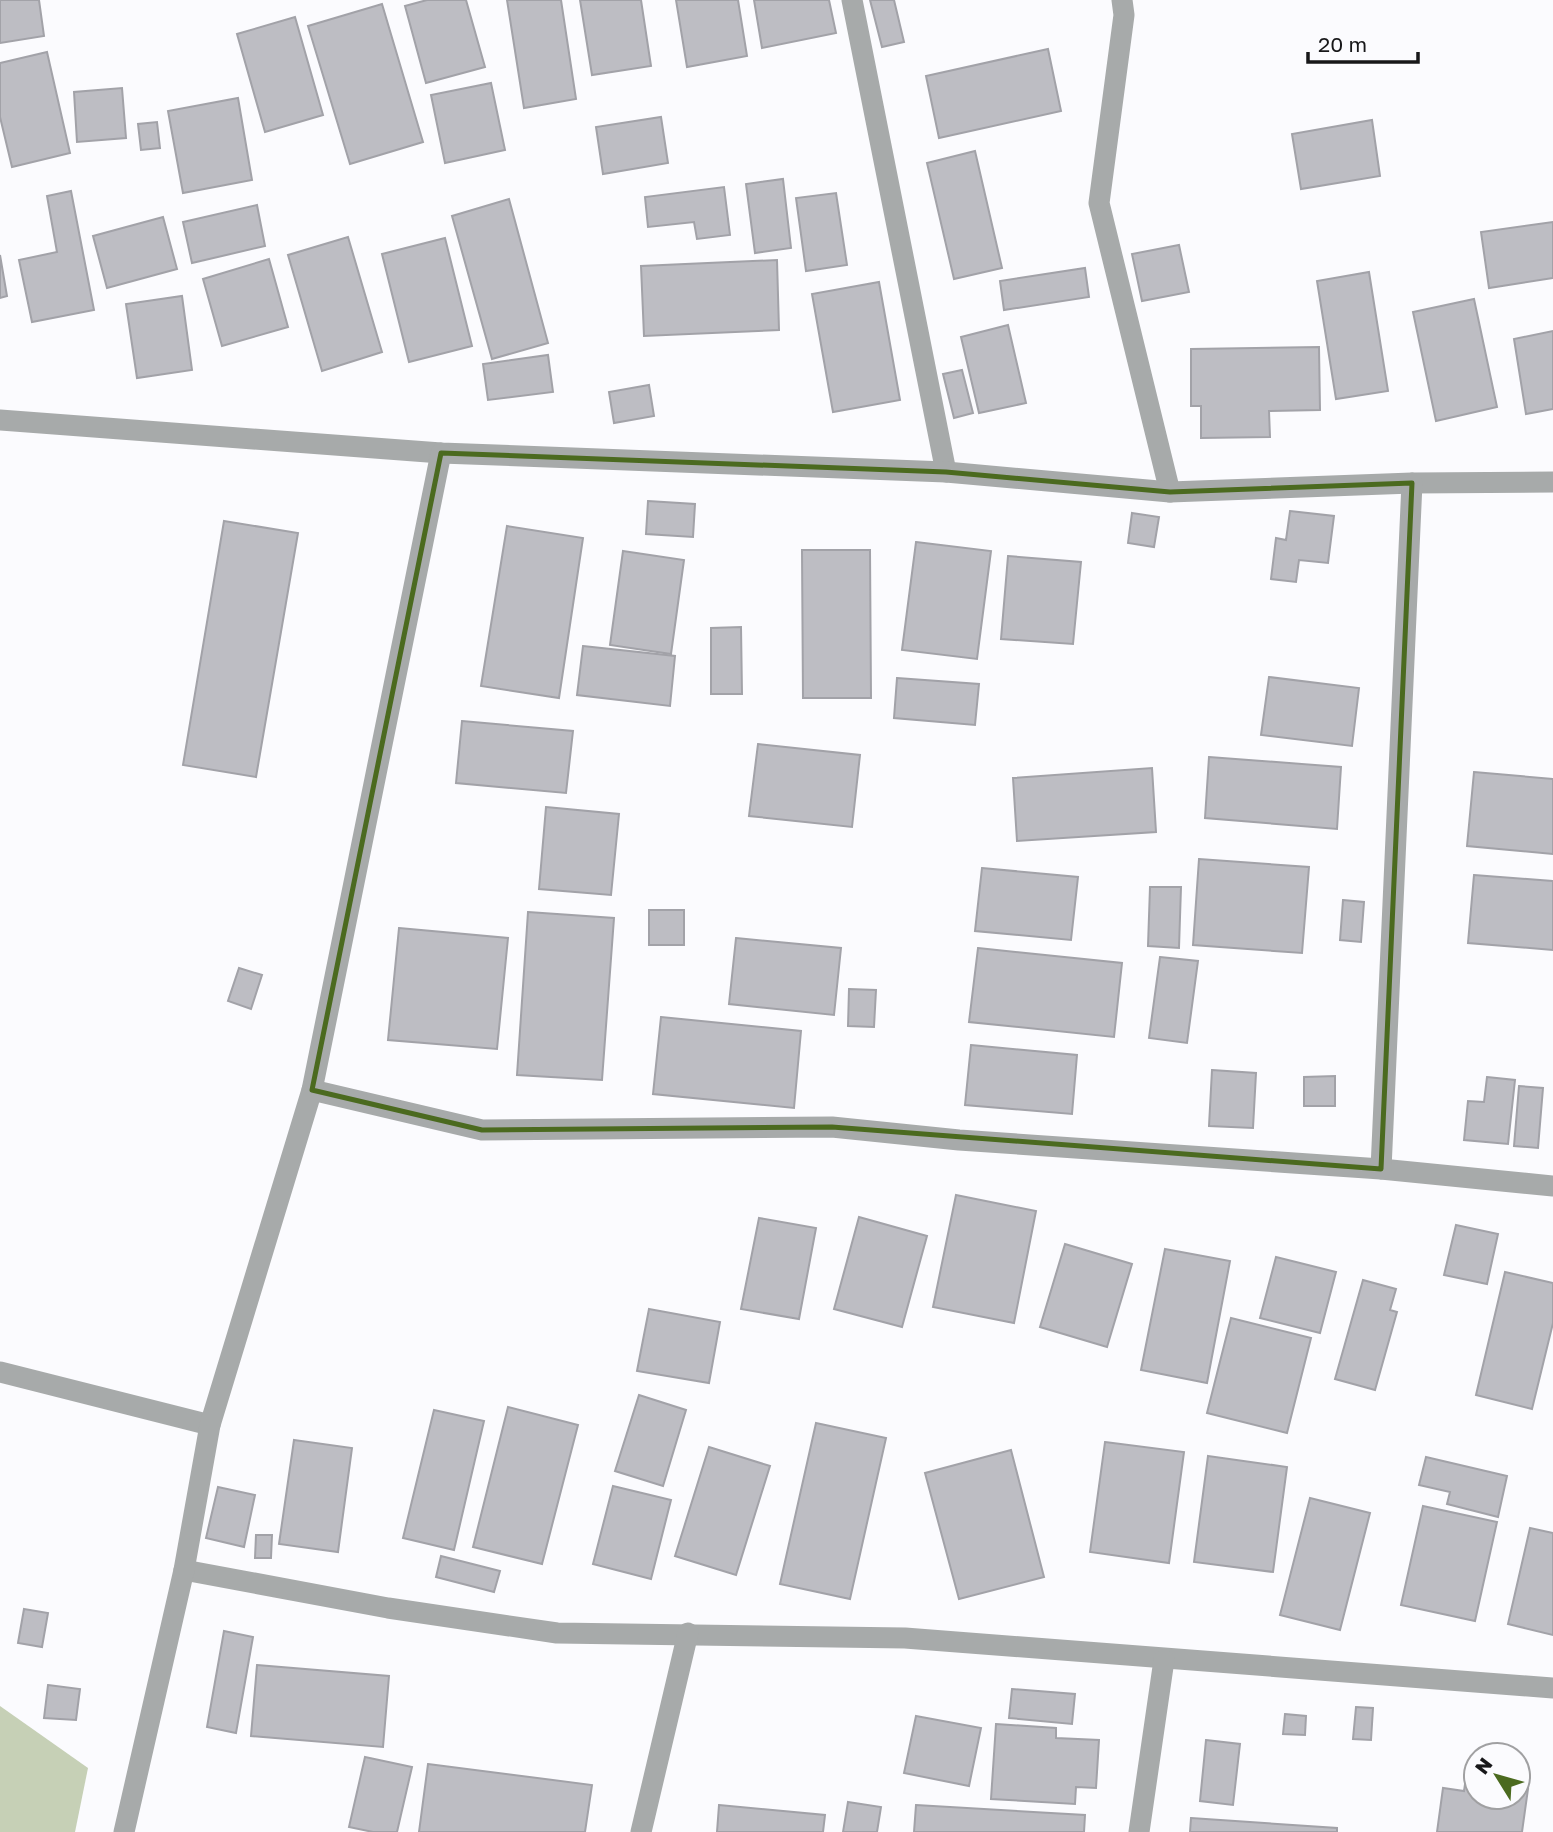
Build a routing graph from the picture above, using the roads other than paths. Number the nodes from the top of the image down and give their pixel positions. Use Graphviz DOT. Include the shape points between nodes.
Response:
graph roads {
  1 [pos="852,0"];
  2 [pos="1122,0"];
  3 [pos="0,420"];
  4 [pos="441,453"];
  5 [pos="946,472"];
  6 [pos="1553,482"];
  7 [pos="1412,483"];
  8 [pos="1170,492"];
  9 [pos="312,1090"];
  10 [pos="1381,1168"];
  11 [pos="1553,1186"];
  12 [pos="0,1372"];
  13 [pos="210,1425"];
  14 [pos="184,1570"];
  15 [pos="688,1633"];
  16 [pos="1164,1660"];
  17 [pos="1553,1688"];
  18 [pos="124,1832"];
  19 [pos="641,1832"];
  20 [pos="1139,1832"];
  1 -- 5 [label="street"];
  2 -- 8 [label="street" via="1124,15 1099,203"];
  3 -- 4 [label="street"];
  4 -- 5 [label="street"];
  4 -- 9 [label="street"];
  5 -- 8 [label="street"];
  6 -- 7 [label="street"];
  7 -- 8 [label="street"];
  7 -- 10 [label="street"];
  9 -- 10 [label="street" via="482,1129 832,1127 959,1140"];
  9 -- 13 [label="street"];
  10 -- 11 [label="street"];
  12 -- 13 [label="street"];
  13 -- 14 [label="street"];
  14 -- 15 [label="street" via="557,1633"];
  14 -- 18 [label="street"];
  15 -- 16 [label="street" via="905,1638"];
  15 -- 19 [label="street"];
  16 -- 17 [label="street"];
  16 -- 20 [label="street"];
}
